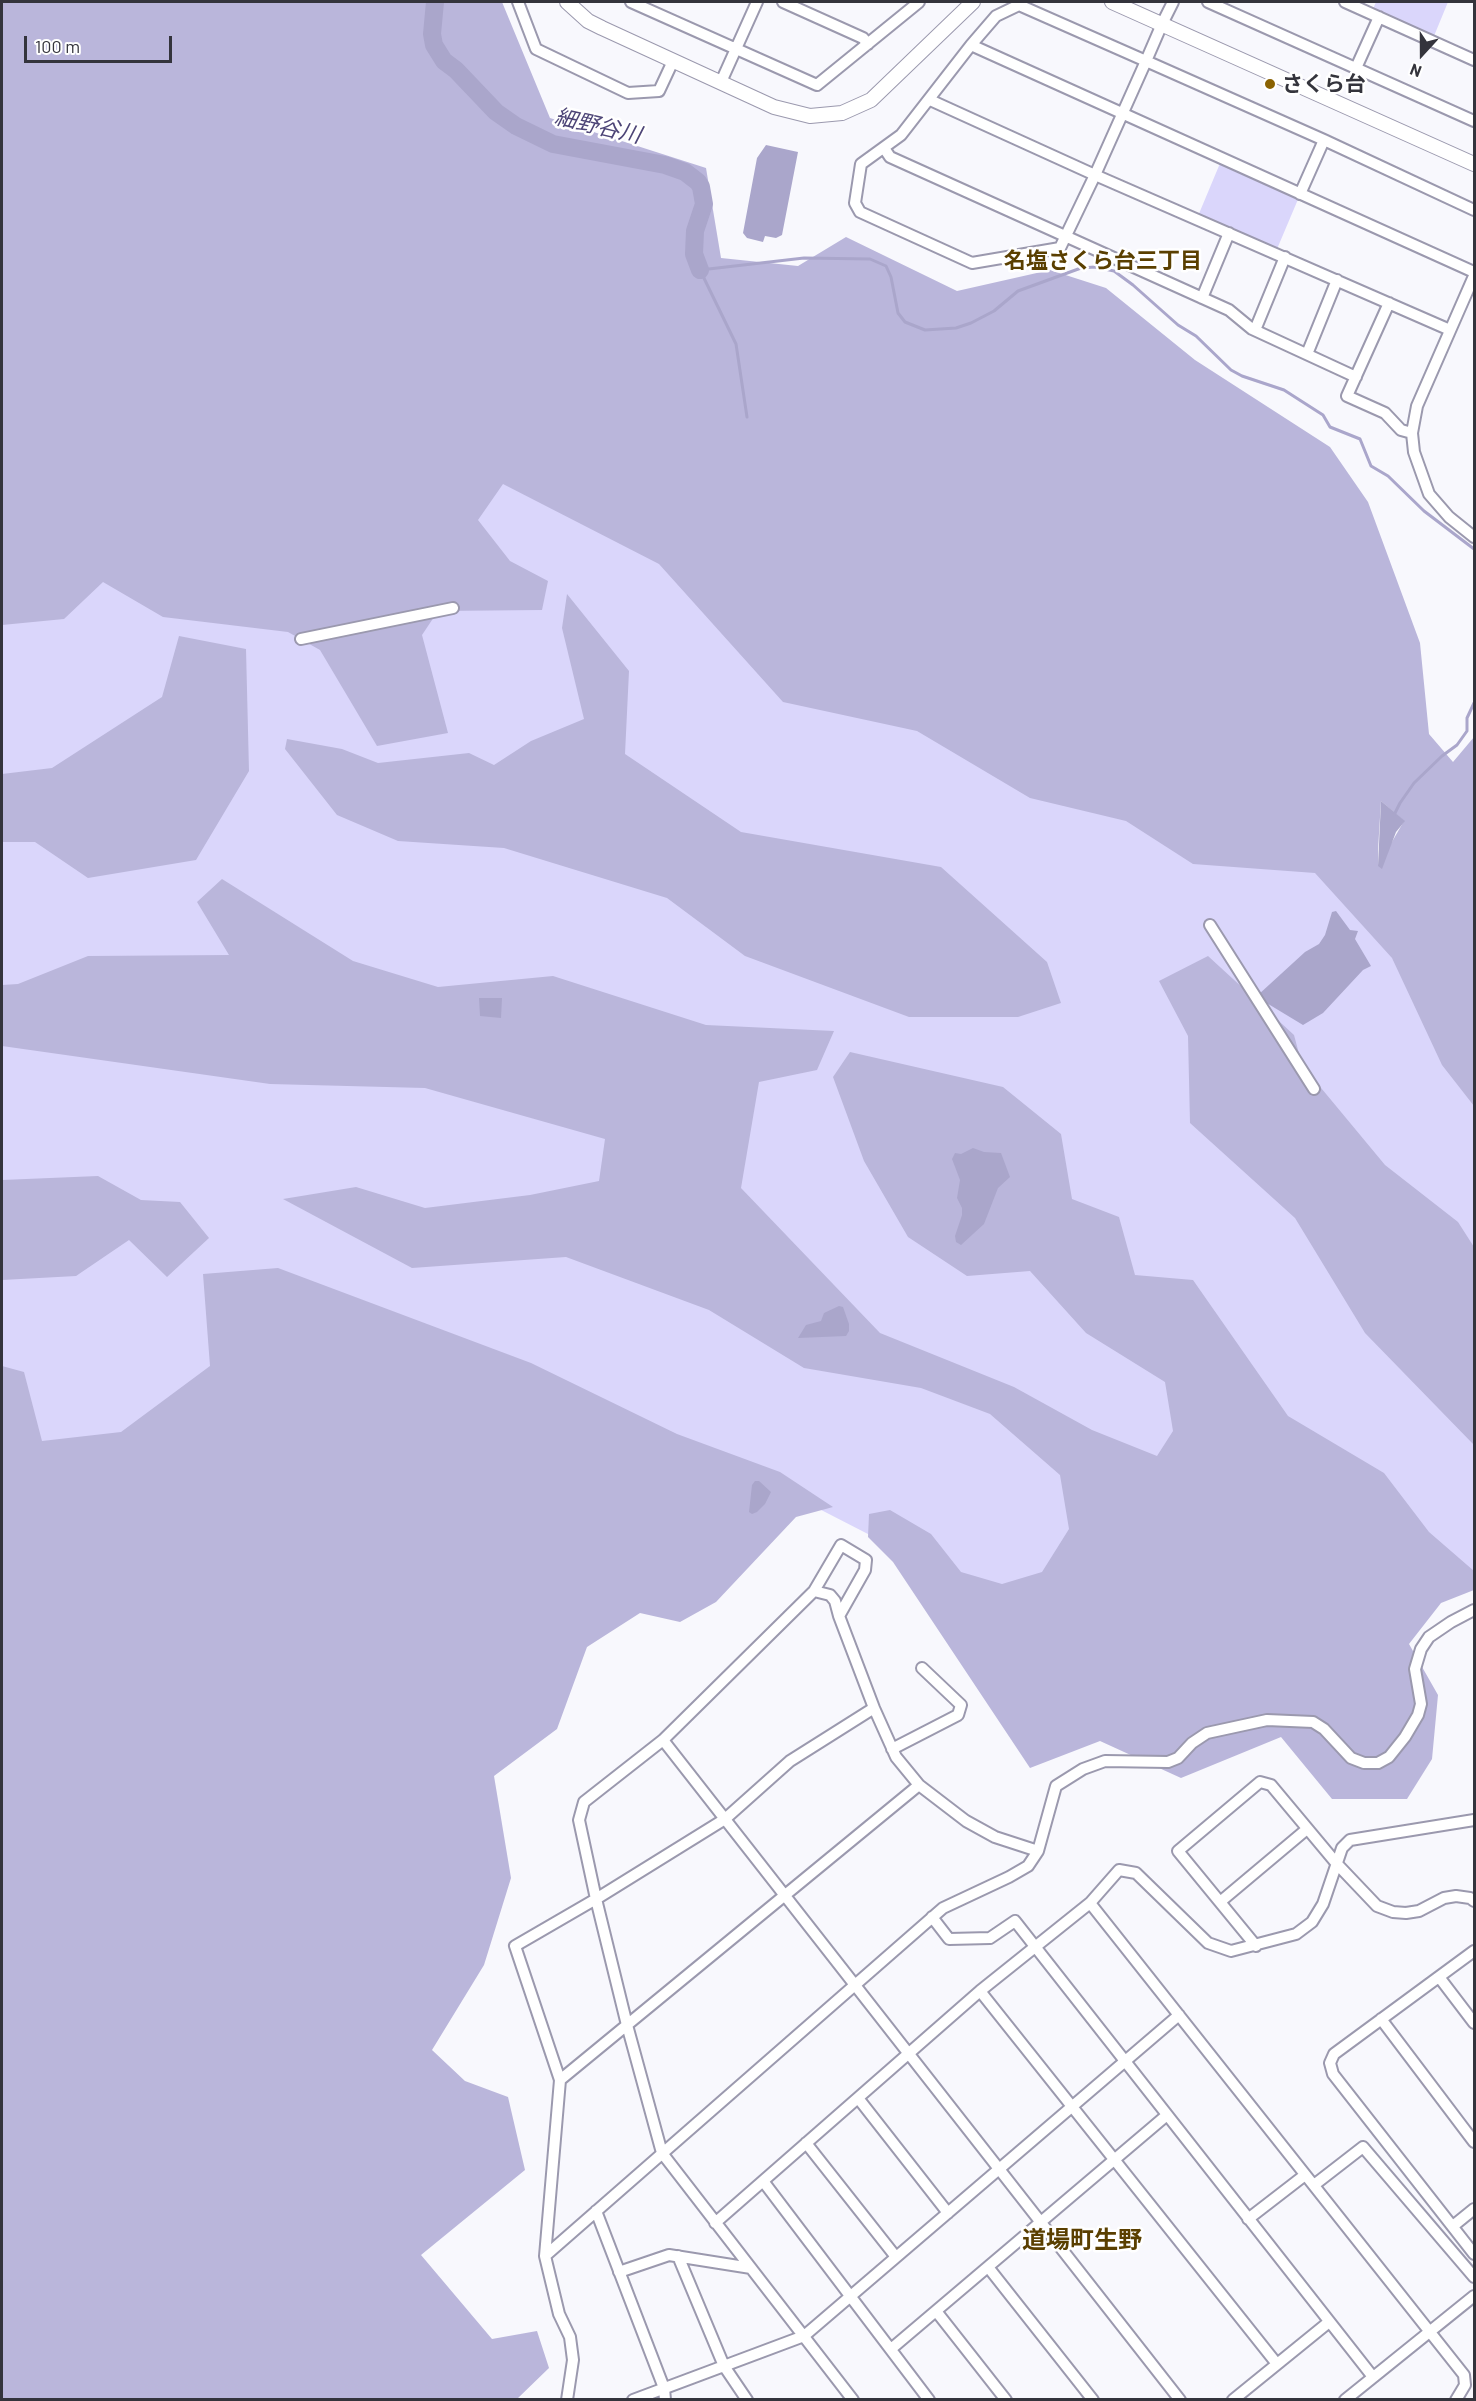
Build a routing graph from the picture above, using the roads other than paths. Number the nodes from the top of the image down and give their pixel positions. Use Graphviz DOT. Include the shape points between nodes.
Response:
graph roads {
  1 [pos="518,2"];
  2 [pos="567,2"];
  3 [pos="631,2"];
  4 [pos="758,2"];
  5 [pos="783,2"];
  6 [pos="919,2"];
  7 [pos="973,2"];
  8 [pos="1112,2"];
  9 [pos="1173,2"];
  10 [pos="1208,2"];
  11 [pos="1345,2"];
  12 [pos="1379,17"];
  13 [pos="1162,24"];
  14 [pos="867,44"];
  15 [pos="970,45"];
  16 [pos="736,49"];
  17 [pos="1474,60"];
  18 [pos="673,61"];
  19 [pos="1146,61"];
  20 [pos="1356,68"];
  21 [pos="721,82"];
  22 [pos="930,100"];
  23 [pos="1123,114"];
  24 [pos="1474,121"];
  25 [pos="1324,140"];
  26 [pos="884,148"];
  27 [pos="1474,164"];
  28 [pos="1095,175"];
  29 [pos="1300,194"];
  30 [pos="1474,210"];
  31 [pos="1228,233"];
  32 [pos="1066,238"];
  33 [pos="1285,257"];
  34 [pos="1474,274"];
  35 [pos="1337,280"];
  36 [pos="1202,298"];
  37 [pos="1389,303"];
  38 [pos="1255,330"];
  39 [pos="1450,330"];
  40 [pos="1306,354"];
  41 [pos="1356,377"];
  42 [pos="1412,433"];
  43 [pos="1474,537"];
  44 [pos="453,608"];
  45 [pos="302,639"];
  46 [pos="1210,925"];
  47 [pos="1314,1089"];
  48 [pos="814,1592"];
  49 [pos="1474,1610"];
  50 [pos="839,1616"];
  51 [pos="922,1668"];
  52 [pos="874,1708"];
  53 [pos="663,1740"];
  54 [pos="892,1749"];
  55 [pos="919,1785"];
  56 [pos="725,1819"];
  57 [pos="1474,1820"];
  58 [pos="1307,1829"];
  59 [pos="1038,1851"];
  60 [pos="1337,1864"];
  61 [pos="785,1895"];
  62 [pos="596,1899"];
  63 [pos="1474,1901"];
  64 [pos="1220,1902"];
  65 [pos="1090,1903"];
  66 [pos="932,1917"];
  67 [pos="1256,1946"];
  68 [pos="1035,1947"];
  69 [pos="1474,1951"];
  70 [pos="1439,1977"];
  71 [pos="855,1985"];
  72 [pos="980,1991"];
  73 [pos="1179,2015"];
  74 [pos="1381,2019"];
  75 [pos="1474,2023"];
  76 [pos="627,2025"];
  77 [pos="909,2053"];
  78 [pos="1125,2061"];
  79 [pos="560,2080"];
  80 [pos="858,2098"];
  81 [pos="1072,2106"];
  82 [pos="1167,2115"];
  83 [pos="1474,2142"];
  84 [pos="806,2143"];
  85 [pos="662,2153"];
  86 [pos="1114,2159"];
  87 [pos="999,2169"];
  88 [pos="1305,2175"];
  89 [pos="763,2181"];
  90 [pos="1314,2185"];
  91 [pos="1474,2209"];
  92 [pos="596,2211"];
  93 [pos="948,2213"];
  94 [pos="1248,2219"];
  95 [pos="1041,2222"];
  96 [pos="715,2223"];
  97 [pos="1453,2226"];
  98 [pos="1474,2254"];
  99 [pos="545,2256"];
  100 [pos="678,2256"];
  101 [pos="896,2257"];
  102 [pos="988,2267"];
  103 [pos="751,2268"];
  104 [pos="619,2272"];
  105 [pos="1474,2277"];
  106 [pos="850,2296"];
  107 [pos="1474,2296"];
  108 [pos="936,2311"];
  109 [pos="1329,2322"];
  110 [pos="1430,2332"];
  111 [pos="804,2336"];
  112 [pos="891,2349"];
  113 [pos="1277,2364"];
  114 [pos="724,2366"];
  115 [pos="1372,2377"];
  116 [pos="665,2394"];
  117 [pos="567,2400"];
  118 [pos="633,2400"];
  119 [pos="747,2400"];
  120 [pos="853,2400"];
  121 [pos="929,2400"];
  122 [pos="1006,2400"];
  123 [pos="1093,2400"];
  124 [pos="1180,2400"];
  125 [pos="1233,2400"];
  126 [pos="1345,2400"];
  127 [pos="1456,2400"];
  1 -- 18 [label="street" via="536,49 628,93 659,92"];
  2 -- 18 [label="street" via="588,21"];
  3 -- 16 [label="street"];
  4 -- 16 [label="street"];
  5 -- 14 [label="street" via="863,38"];
  6 -- 14 [label="street"];
  7 -- 21 [label="street" via="871,100 842,113 792,113"];
  8 -- 13 [label="street"];
  9 -- 13 [label="street"];
  10 -- 20 [label="street"];
  11 -- 12 [label="street"];
  12 -- 17 [label="street"];
  12 -- 20 [label="street"];
  13 -- 19 [label="street"];
  13 -- 27 [label="street"];
  14 -- 16 [label="street" via="817,85"];
  15 -- 19 [label="street" via="996,16 1019,5"];
  15 -- 22 [label="street"];
  15 -- 23 [label="street"];
  16 -- 21 [label="street"];
  18 -- 21 [label="street"];
  19 -- 23 [label="street"];
  19 -- 25 [label="street"];
  20 -- 24 [label="street"];
  22 -- 26 [label="street" via="902,135"];
  22 -- 28 [label="street"];
  23 -- 28 [label="street"];
  23 -- 29 [label="street"];
  25 -- 29 [label="street"];
  25 -- 30 [label="street"];
  26 -- 32 [label="street" via="891,157"];
  26 -- 32 [label="street" via="861,164 855,203 860,212 972,263 1060,248"];
  28 -- 31 [label="street"];
  28 -- 32 [label="street"];
  29 -- 34 [label="street"];
  31 -- 33 [label="street"];
  31 -- 36 [label="street"];
  32 -- 36 [label="street"];
  33 -- 35 [label="street"];
  33 -- 38 [label="street"];
  34 -- 39 [label="street"];
  35 -- 37 [label="street"];
  35 -- 40 [label="street"];
  36 -- 38 [label="street" via="1229,310"];
  37 -- 39 [label="street"];
  37 -- 41 [label="street"];
  38 -- 40 [label="street"];
  39 -- 42 [label="street" via="1417,406"];
  40 -- 41 [label="street"];
  41 -- 42 [label="street" via="1347,396 1385,413 1401,430"];
  42 -- 43 [label="street" via="1414,452 1429,494"];
  44 -- 45 [label="street"];
  46 -- 47 [label="street"];
  48 -- 50 [label="street" via="830,1595"];
  48 -- 50 [label="street" via="840,1545 867,1560"];
  48 -- 53 [label="street"];
  49 -- 59 [label="street" via="1429,1637 1421,1649 1415,1669 1421,1704 1418,1715 1389,1757 1378,1763 1352,1758 1313,1722 1267,1720 1207,1733 1168,1762 1105,1761 1056,1786"];
  50 -- 52 [label="street"];
  51 -- 54 [label="street" via="961,1706 958,1714"];
  52 -- 54 [label="street"];
  52 -- 56 [label="street" via="790,1761"];
  53 -- 56 [label="street"];
  53 -- 62 [label="street" via="584,1802 579,1820"];
  54 -- 55 [label="street"];
  55 -- 59 [label="street" via="985,1832"];
  55 -- 61 [label="street"];
  56 -- 61 [label="street"];
  56 -- 62 [label="street"];
  57 -- 60 [label="street" via="1350,1840 1342,1848"];
  58 -- 60 [label="street"];
  58 -- 64 [label="street"];
  58 -- 64 [label="street" via="1271,1785 1260,1782 1214,1820 1178,1851"];
  59 -- 66 [label="street" via="1028,1866"];
  60 -- 63 [label="street" via="1366,1898 1393,1912 1419,1911 1456,1896"];
  60 -- 67 [label="street" via="1312,1922 1296,1934"];
  61 -- 71 [label="street"];
  61 -- 76 [label="street"];
  62 -- 76 [label="street"];
  62 -- 79 [label="street" via="515,1946"];
  64 -- 67 [label="street"];
  65 -- 67 [label="street" via="1119,1870 1136,1873 1208,1943 1231,1951"];
  65 -- 68 [label="street"];
  65 -- 73 [label="street"];
  66 -- 68 [label="street" via="949,1939 990,1938 1015,1921"];
  66 -- 71 [label="street"];
  68 -- 72 [label="street"];
  68 -- 78 [label="street"];
  69 -- 70 [label="street"];
  70 -- 74 [label="street"];
  70 -- 75 [label="street"];
  71 -- 77 [label="street"];
  71 -- 85 [label="street"];
  72 -- 77 [label="street"];
  72 -- 81 [label="street"];
  73 -- 78 [label="street"];
  73 -- 88 [label="street"];
  74 -- 83 [label="street"];
  74 -- 97 [label="street" via="1334,2054 1330,2063 1333,2074"];
  76 -- 79 [label="street"];
  76 -- 85 [label="street"];
  77 -- 80 [label="street"];
  77 -- 87 [label="street"];
  78 -- 81 [label="street"];
  78 -- 82 [label="street"];
  79 -- 99 [label="street"];
  80 -- 84 [label="street"];
  80 -- 93 [label="street"];
  81 -- 86 [label="street"];
  81 -- 87 [label="street"];
  82 -- 86 [label="street"];
  82 -- 94 [label="street"];
  84 -- 89 [label="street"];
  84 -- 101 [label="street"];
  85 -- 92 [label="street"];
  85 -- 96 [label="street"];
  86 -- 95 [label="street"];
  86 -- 113 [label="street"];
  87 -- 93 [label="street"];
  87 -- 95 [label="street"];
  88 -- 90 [label="street"];
  88 -- 94 [label="street"];
  89 -- 96 [label="street"];
  89 -- 106 [label="street"];
  90 -- 105 [label="street" via="1363,2147"];
  90 -- 110 [label="street"];
  91 -- 97 [label="street"];
  92 -- 99 [label="street"];
  92 -- 104 [label="street"];
  93 -- 101 [label="street"];
  94 -- 109 [label="street"];
  95 -- 102 [label="street"];
  95 -- 124 [label="street"];
  96 -- 103 [label="street"];
  97 -- 98 [label="street"];
  99 -- 117 [label="street" via="570,2337 573,2360"];
  100 -- 103 [label="street"];
  100 -- 104 [label="street" via="669,2255"];
  100 -- 114 [label="street"];
  101 -- 106 [label="street"];
  102 -- 108 [label="street"];
  102 -- 123 [label="street"];
  103 -- 111 [label="street"];
  104 -- 116 [label="street"];
  106 -- 111 [label="street"];
  106 -- 112 [label="street"];
  107 -- 110 [label="street"];
  108 -- 112 [label="street"];
  108 -- 122 [label="street"];
  109 -- 113 [label="street"];
  109 -- 115 [label="street"];
  110 -- 115 [label="street"];
  110 -- 127 [label="street" via="1464,2375 1465,2385"];
  111 -- 114 [label="street"];
  111 -- 120 [label="street"];
  112 -- 121 [label="street"];
  113 -- 125 [label="street"];
  114 -- 116 [label="street"];
  114 -- 119 [label="street"];
  115 -- 126 [label="street"];
  116 -- 118 [label="street"];
}
